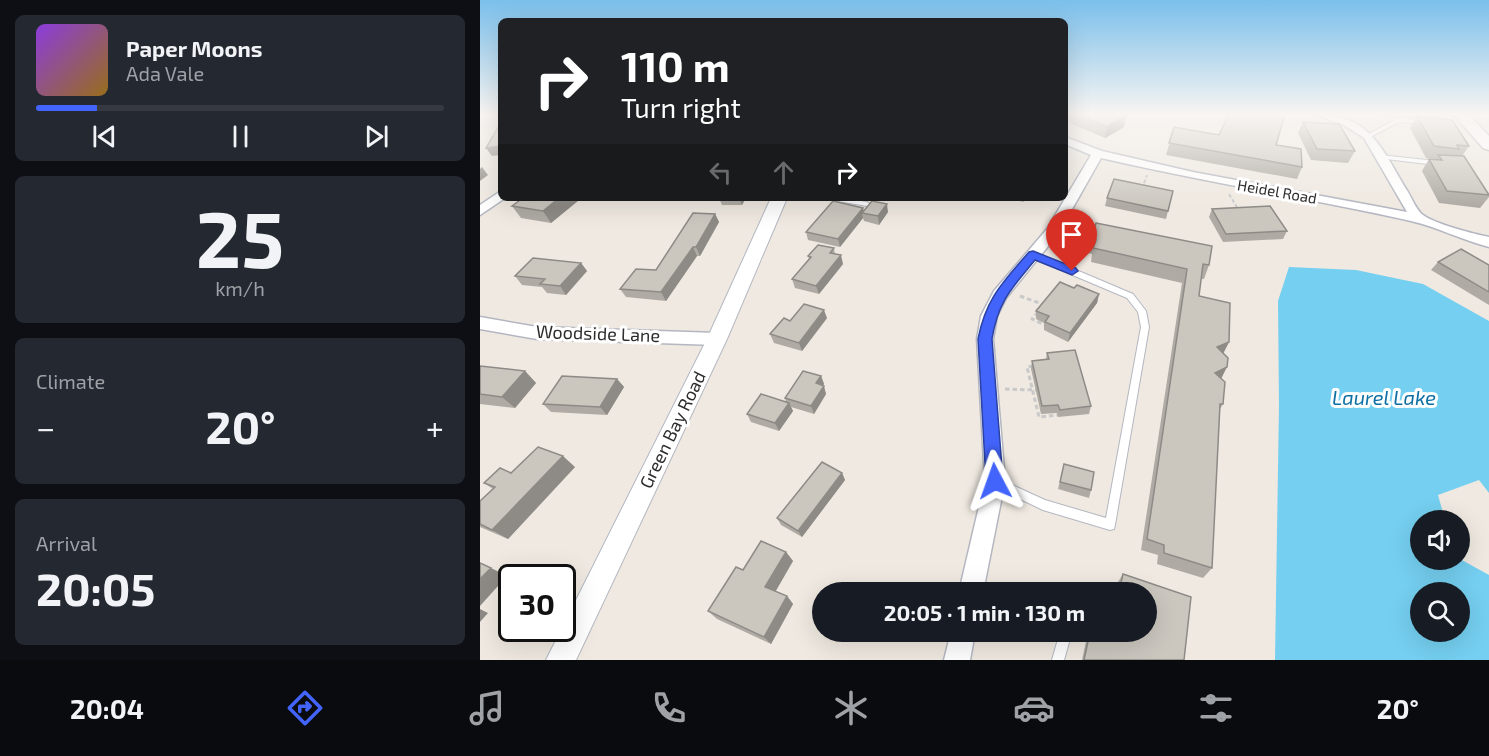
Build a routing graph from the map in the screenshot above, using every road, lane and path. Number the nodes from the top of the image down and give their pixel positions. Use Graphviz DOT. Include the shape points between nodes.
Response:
graph roads {
  1 [pos="1076,145"];
  2 [pos="1373,145"];
  3 [pos="1098,154"];
  4 [pos="1380,157"];
  5 [pos="1443,164"];
  6 [pos="1151,167"];
  7 [pos="1221,182"];
  8 [pos="1140,193"];
  9 [pos="498,197"];
  10 [pos="778,201"];
  11 [pos="850,201"];
  12 [pos="867,204"];
  13 [pos="480,211"];
  14 [pos="1242,216"];
  15 [pos="1417,218"];
  16 [pos="1467,237"];
  17 [pos="1489,242"];
  18 [pos="1489,253"];
  19 [pos="1033,255"];
  20 [pos="1004,290"];
  21 [pos="1052,296"];
  22 [pos="1046,305"];
  23 [pos="480,323"];
  24 [pos="1047,326"];
  25 [pos="717,339"];
  26 [pos="1037,366"];
  27 [pos="989,388"];
  28 [pos="1034,390"];
  29 [pos="1058,415"];
  30 [pos="995,481"];
  31 [pos="973,582"];
  32 [pos="961,642"];
  33 [pos="1063,642"];
  34 [pos="561,660"];
  35 [pos="957,660"];
  36 [pos="1058,660"];
  1 -- 3 [label="street, Heidel Road"];
  2 -- 4 [label="street"];
  3 -- 6 [label="street, Heidel Road"];
  3 -- 19 [label="street" via="1053,231"];
  4 -- 5 [label="lane"];
  4 -- 15 [label="street"];
  6 -- 7 [label="street, Heidel Road"];
  6 -- 8 [label="path"];
  7 -- 14 [label="path"];
  7 -- 15 [label="street, Heidel Road"];
  9 -- 13 [label="street"];
  10 -- 25 [label="street, Green Bay Road"];
  11 -- 12 [label="lane"];
  15 -- 16 [label="street, Heidel Road"];
  16 -- 17 [label="street, Heidel Road"];
  16 -- 18 [label="street"];
  19 -- 20 [label="street"];
  19 -- 30 [label="lane" via="1130,296 1142,311 1145,327 1110,525 1042,505"];
  20 -- 22 [label="path"];
  20 -- 27 [label="street" via="989,316 985,339"];
  21 -- 22 [label="path"];
  22 -- 24 [label="path" via="1032,320"];
  23 -- 25 [label="street, Woodside Lane" via="537,333"];
  25 -- 34 [label="street, Green Bay Road"];
  26 -- 28 [label="path" via="1028,367"];
  27 -- 28 [label="path"];
  27 -- 30 [label="street"];
  28 -- 29 [label="path" via="1039,417"];
  30 -- 31 [label="street"];
  32 -- 35 [label="street"];
  33 -- 36 [label="lane"];
}
